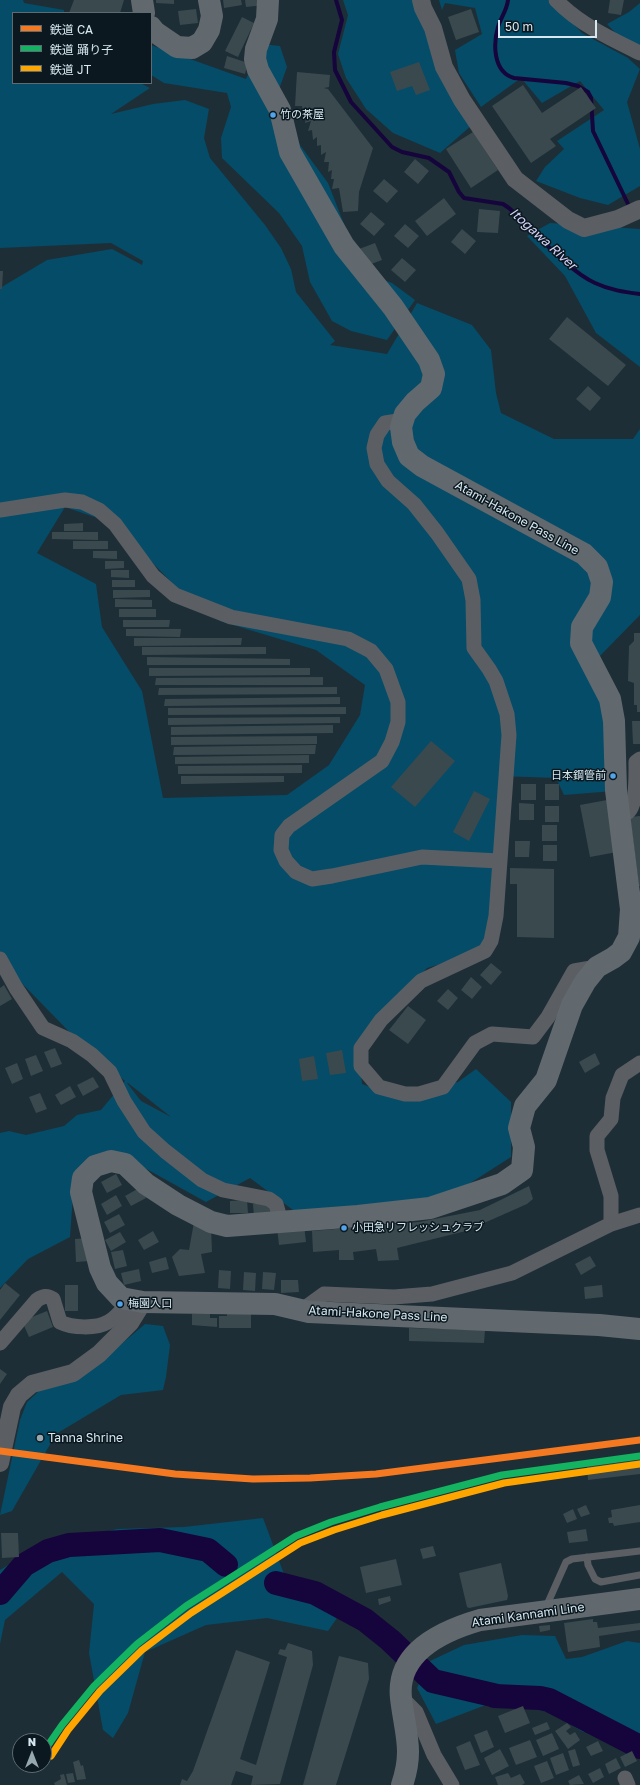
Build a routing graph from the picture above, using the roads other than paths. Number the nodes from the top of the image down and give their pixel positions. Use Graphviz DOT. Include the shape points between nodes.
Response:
graph roads {
  1 [pos="142,0"];
  2 [pos="209,0"];
  3 [pos="268,0"];
  4 [pos="421,0"];
  5 [pos="556,0"];
  6 [pos="144,12"];
  7 [pos="152,28"];
  8 [pos="640,53"];
  9 [pos="640,209"];
  10 [pos="404,420"];
  11 [pos="0,510"];
  12 [pos="640,759"];
  13 [pos="619,814"];
  14 [pos="499,861"];
  15 [pos="634,936"];
  16 [pos="0,959"];
  17 [pos="597,967"];
  18 [pos="640,1062"];
  19 [pos="640,1215"];
  20 [pos="281,1222"];
  21 [pos="611,1224"];
  22 [pos="136,1301"];
  23 [pos="302,1310"];
  24 [pos="640,1329"];
  25 [pos="0,1343"];
  26 [pos="0,1463"];
  27 [pos="640,1551"];
  28 [pos="587,1557"];
  29 [pos="640,1575"];
  30 [pos="640,1599"];
  31 [pos="545,1611"];
  32 [pos="401,1697"];
  33 [pos="402,1785"];
  34 [pos="452,1785"];
  1 -- 6 [label="main road"];
  2 -- 7 [label="main road" via="212,16 209,30 202,42 192,48 177,46"];
  3 -- 10 [label="main road, Atami-Hakone Pass Line" via="267,19 255,59 258,70 280,110 290,152 344,246 393,307 429,360 434,374 431,388 415,402 405,414"];
  4 -- 9 [label="street" via="433,28 444,67 462,100 515,179 568,220 584,228 618,219"];
  5 -- 8 [label="street" via="602,34"];
  10 -- 13 [label="main road, Atami-Hakone Pass Line" via="401,427 403,442 409,456 422,466 584,554 597,567 602,582 600,597 582,628 581,643 610,699 614,721"];
  10 -- 14 [label="street" via="385,423 377,435 374,448 377,464 388,481 414,504 469,579 474,648 496,681 507,714 509,735"];
  11 -- 14 [label="street" via="65,500 82,502 99,510 115,524 153,576 175,595 231,617 348,639 371,651 386,669 398,702 398,722 392,742 382,761 289,826 282,835 281,850 286,861 296,872 312,879 422,857"];
  12 -- 13 [label="street" via="636,762 632,807 628,812"];
  13 -- 15 [label="main road, Atami-Hakone Pass Line"];
  14 -- 17 [label="street" via="496,916 491,941 485,951 421,981 381,1020 361,1048 361,1066 379,1087 405,1094 419,1094 443,1087 475,1043 492,1034 533,1037 548,1017 574,971"];
  15 -- 17 [label="main road, Atami-Hakone Pass Line" via="621,952"];
  16 -- 20 [label="street" via="43,1028 72,1041 110,1072 124,1101 144,1132 165,1152 202,1180 223,1190 269,1199 276,1204"];
  17 -- 20 [label="main road, Atami-Hakone Pass Line" via="572,1005 546,1080 525,1106 519,1128 524,1147 522,1170 502,1184 430,1208"];
  18 -- 21 [label="street" via="622,1075 613,1098 612,1120 597,1136 596,1150 611,1196"];
  19 -- 21 [label="street"];
  20 -- 22 [label="main road, Atami-Hakone Pass Line" via="227,1226 211,1222 146,1184 125,1164 111,1161 95,1166 83,1178 82,1192 100,1268 107,1283 121,1298"];
  21 -- 23 [label="street" via="512,1273 432,1294 394,1297 324,1294"];
  22 -- 23 [label="main road, Atami-Hakone Pass Line" via="275,1304"];
  22 -- 25 [label="street" via="108,1322 80,1328 60,1322 53,1299 42,1296"];
  22 -- 26 [label="street" via="130,1323 99,1354 73,1373 32,1384 19,1395 12,1407"];
  23 -- 24 [label="main road, Atami-Hakone Pass Line"];
  27 -- 28 [label="lane"];
  28 -- 29 [label="lane" via="594,1579 601,1582"];
  28 -- 31 [label="lane" via="566,1562"];
  30 -- 31 [label="main road, Atami Kannami Line"];
  31 -- 32 [label="main road, Atami Kannami Line" via="480,1620 461,1626 421,1647 404,1669"];
  32 -- 33 [label="main road" via="410,1751 408,1769"];
  32 -- 34 [label="street" via="416,1712 434,1755"];
}
